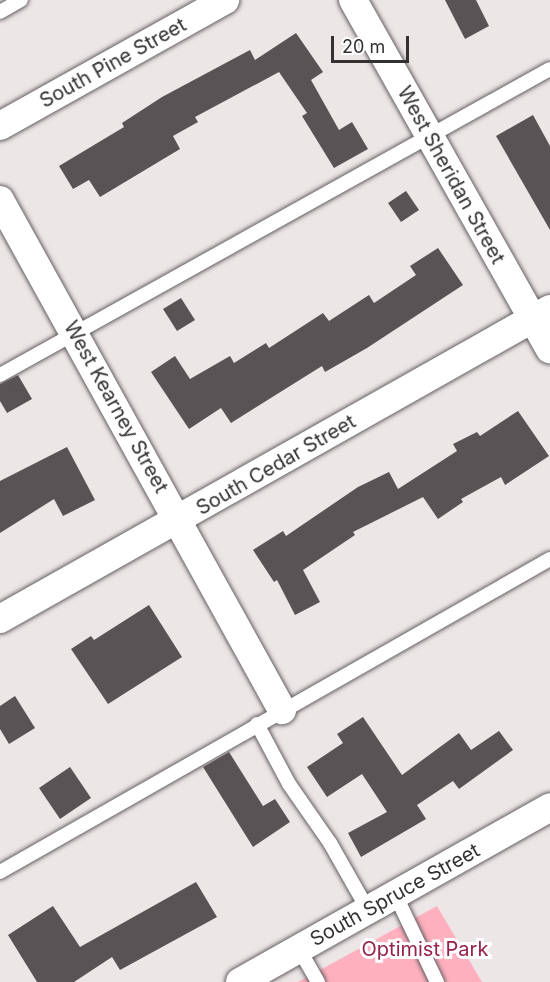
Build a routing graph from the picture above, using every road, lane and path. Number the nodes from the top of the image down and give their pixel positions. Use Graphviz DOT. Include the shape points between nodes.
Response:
graph roads {
  1 [pos="21,0"];
  2 [pos="225,0"];
  3 [pos="353,0"];
  4 [pos="0,12"];
  5 [pos="550,69"];
  6 [pos="0,126"];
  7 [pos="429,136"];
  8 [pos="0,200"];
  9 [pos="541,314"];
  10 [pos="74,332"];
  11 [pos="550,349"];
  12 [pos="0,375"];
  13 [pos="180,520"];
  14 [pos="550,560"];
  15 [pos="0,619"];
  16 [pos="282,710"];
  17 [pos="257,724"];
  18 [pos="550,807"];
  19 [pos="0,872"];
  20 [pos="395,894"];
  21 [pos="368,910"];
  22 [pos="298,949"];
  23 [pos="240,982"];
  24 [pos="318,982"];
  25 [pos="437,982"];
  1 -- 4 [label="lane"];
  2 -- 6 [label="street, South Pine Street"];
  3 -- 7 [label="street, West Sheridan Street"];
  5 -- 7 [label="lane"];
  7 -- 9 [label="street, West Sheridan Street"];
  7 -- 10 [label="lane"];
  8 -- 10 [label="street, West Kearney Street"];
  9 -- 11 [label="street, West Sheridan Street"];
  9 -- 13 [label="street, South Cedar Street"];
  10 -- 12 [label="lane"];
  10 -- 13 [label="street, West Kearney Street"];
  13 -- 15 [label="street, South Cedar Street"];
  13 -- 16 [label="street, West Kearney Street"];
  14 -- 16 [label="lane"];
  16 -- 17 [label="lane"];
  17 -- 19 [label="lane"];
  17 -- 21 [label="lane" via="288,784 330,843"];
  18 -- 20 [label="street, South Spruce Street"];
  20 -- 21 [label="street, South Spruce Street"];
  20 -- 25 [label="lane"];
  21 -- 22 [label="street, South Spruce Street"];
  22 -- 23 [label="street, South Spruce Street"];
  22 -- 24 [label="lane"];
}
